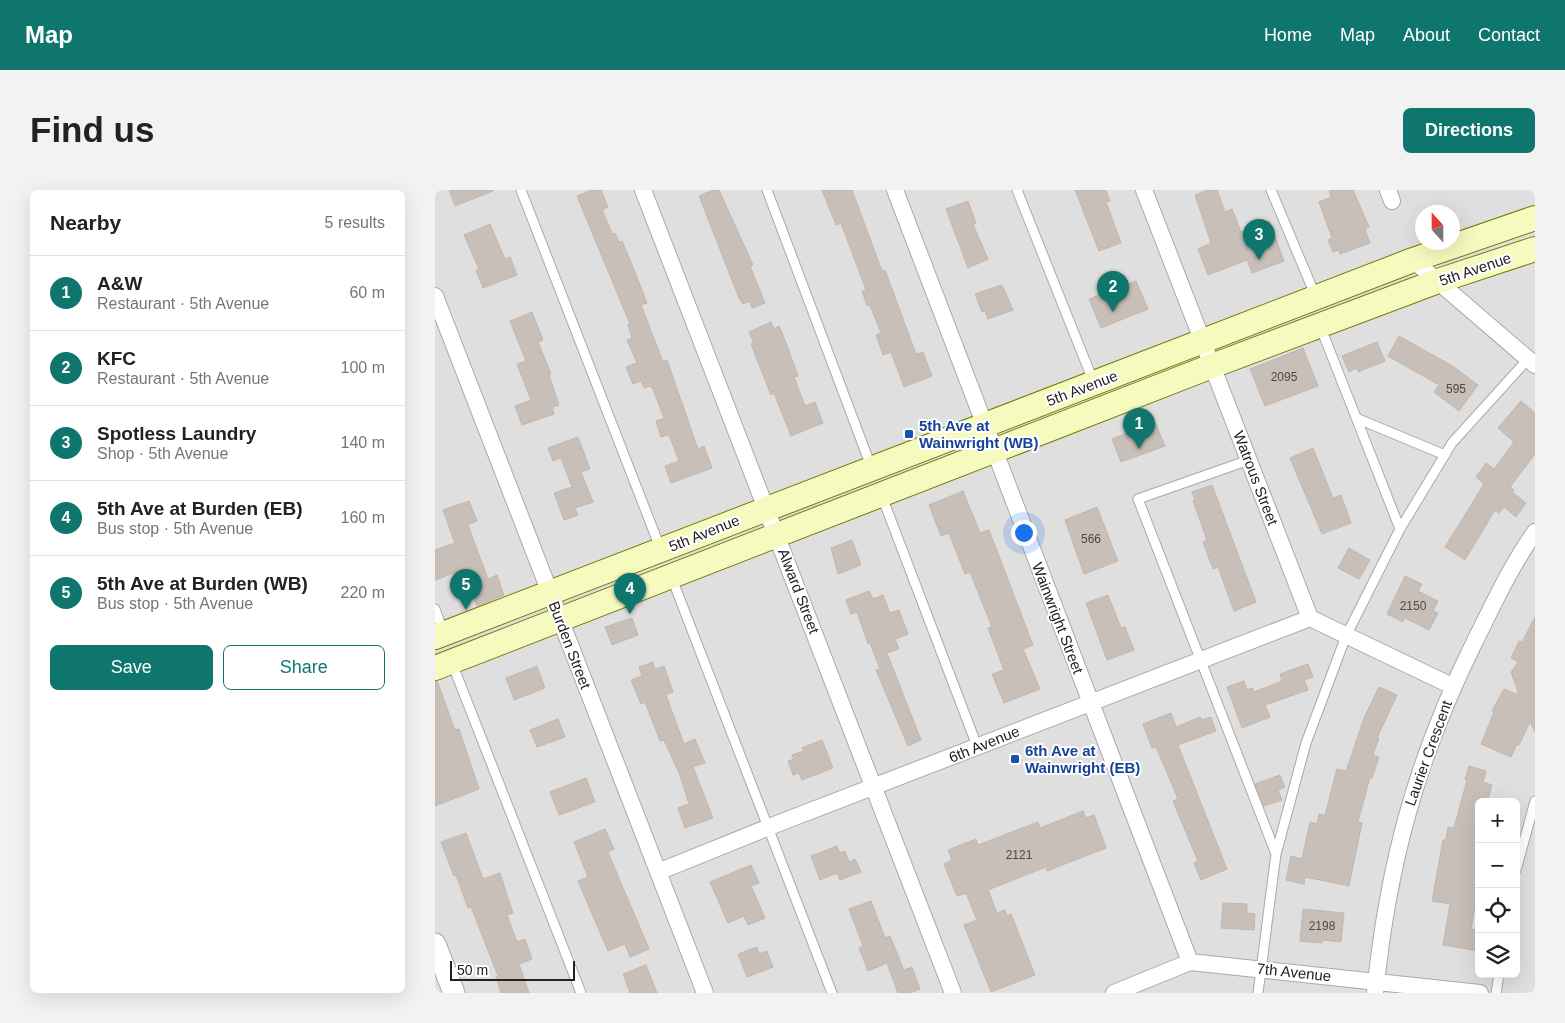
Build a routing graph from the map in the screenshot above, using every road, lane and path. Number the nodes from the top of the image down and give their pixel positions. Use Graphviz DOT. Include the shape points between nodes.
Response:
graph roads {
  1 [pos="521,190"];
  2 [pos="643,190"];
  3 [pos="767,190"];
  4 [pos="1017,190"];
  5 [pos="1144,190"];
  6 [pos="1271,190"];
  7 [pos="897,191"];
  8 [pos="1535,218"];
  9 [pos="1535,249"];
  10 [pos="1413,260"];
  11 [pos="1438,281"];
  12 [pos="435,296"];
  13 [pos="1316,298"];
  14 [pos="1320,325"];
  15 [pos="1202,342"];
  16 [pos="1532,362"];
  17 [pos="1212,366"];
  18 [pos="1094,383"];
  19 [pos="1356,418"];
  20 [pos="984,426"];
  21 [pos="993,450"];
  22 [pos="1445,455"];
  23 [pos="1249,460"];
  24 [pos="872,469"];
  25 [pos="881,494"];
  26 [pos="767,508"];
  27 [pos="1400,529"];
  28 [pos="1535,532"];
  29 [pos="777,534"];
  30 [pos="661,550"];
  31 [pos="671,576"];
  32 [pos="551,593"];
  33 [pos="435,610"];
  34 [pos="1309,618"];
  35 [pos="561,620"];
  36 [pos="440,636"];
  37 [pos="1346,636"];
  38 [pos="1200,660"];
  39 [pos="443,665"];
  40 [pos="1452,686"];
  41 [pos="1090,702"];
  42 [pos="977,746"];
  43 [pos="874,788"];
  44 [pos="1535,801"];
  45 [pos="769,827"];
  46 [pos="1276,854"];
  47 [pos="1520,855"];
  48 [pos="658,872"];
  49 [pos="435,944"];
  50 [pos="1190,962"];
  51 [pos="1260,968"];
  52 [pos="1498,978"];
  53 [pos="1376,987"];
  54 [pos="454,993"];
  55 [pos="581,993"];
  56 [pos="705,993"];
  57 [pos="832,993"];
  58 [pos="953,993"];
  59 [pos="1114,993"];
  60 [pos="1258,993"];
  61 [pos="1480,993"];
  62 [pos="1496,993"];
  1 -- 30 [label="lane"];
  2 -- 26 [label="street, Alward Street"];
  3 -- 24 [label="lane"];
  4 -- 18 [label="lane"];
  5 -- 15 [label="street, Watrous Street"];
  6 -- 13 [label="lane"];
  7 -- 20 [label="street, Wainwright Street"];
  8 -- 10 [label="main road, 5th Avenue"];
  9 -- 11 [label="main road, 5th Avenue"];
  10 -- 11 [label="street"];
  10 -- 13 [label="main road, 5th Avenue"];
  11 -- 14 [label="main road, 5th Avenue"];
  11 -- 16 [label="street"];
  12 -- 32 [label="street, Burden Street"];
  13 -- 15 [label="main road, 5th Avenue"];
  14 -- 17 [label="main road, 5th Avenue"];
  14 -- 19 [label="lane"];
  15 -- 17 [label="street, Watrous Street"];
  15 -- 18 [label="main road, 5th Avenue"];
  16 -- 22 [label="lane" via="1452,443"];
  17 -- 21 [label="main road, 5th Avenue"];
  17 -- 23 [label="street, Watrous Street"];
  18 -- 20 [label="main road, 5th Avenue"];
  19 -- 22 [label="lane"];
  19 -- 27 [label="lane"];
  20 -- 21 [label="street, Wainwright Street"];
  20 -- 24 [label="main road, 5th Avenue"];
  21 -- 25 [label="main road, 5th Avenue"];
  21 -- 41 [label="street, Wainwright Street"];
  22 -- 27 [label="lane"];
  23 -- 34 [label="street, Watrous Street"];
  23 -- 38 [label="lane" via="1138,499"];
  24 -- 26 [label="main road, 5th Avenue"];
  25 -- 29 [label="main road, 5th Avenue"];
  25 -- 42 [label="lane"];
  26 -- 29 [label="street, Alward Street"];
  26 -- 30 [label="main road, 5th Avenue"];
  27 -- 37 [label="lane"];
  28 -- 40 [label="street, Laurier Crescent"];
  29 -- 31 [label="main road, 5th Avenue"];
  29 -- 43 [label="street, Alward Street"];
  30 -- 32 [label="main road, 5th Avenue"];
  31 -- 35 [label="main road, 5th Avenue"];
  31 -- 45 [label="lane"];
  32 -- 35 [label="street, Burden Street"];
  32 -- 36 [label="main road, 5th Avenue"];
  33 -- 36 [label="lane"];
  34 -- 37 [label="street"];
  34 -- 38 [label="street, 6th Avenue"];
  35 -- 39 [label="main road, 5th Avenue"];
  35 -- 48 [label="street, Burden Street"];
  37 -- 40 [label="street"];
  37 -- 46 [label="lane" via="1306,743"];
  38 -- 41 [label="street, 6th Avenue"];
  38 -- 46 [label="lane"];
  39 -- 55 [label="lane"];
  40 -- 53 [label="street, Laurier Crescent" via="1419,769 1405,817 1385,909"];
  41 -- 42 [label="street, 6th Avenue"];
  41 -- 50 [label="street, Wainwright Street"];
  42 -- 43 [label="street, 6th Avenue"];
  43 -- 45 [label="street, 6th Avenue"];
  43 -- 58 [label="street, Alward Street"];
  44 -- 47 [label="lane"];
  45 -- 48 [label="street, 6th Avenue"];
  45 -- 57 [label="lane"];
  46 -- 51 [label="lane"];
  48 -- 56 [label="street, Burden Street"];
  49 -- 54 [label="street"];
  50 -- 51 [label="street, 7th Avenue"];
  50 -- 59 [label="street, 7th Avenue"];
  51 -- 53 [label="street, 7th Avenue"];
  51 -- 60 [label="lane"];
  52 -- 62 [label="lane"];
  53 -- 61 [label="street, 7th Avenue"];
}
